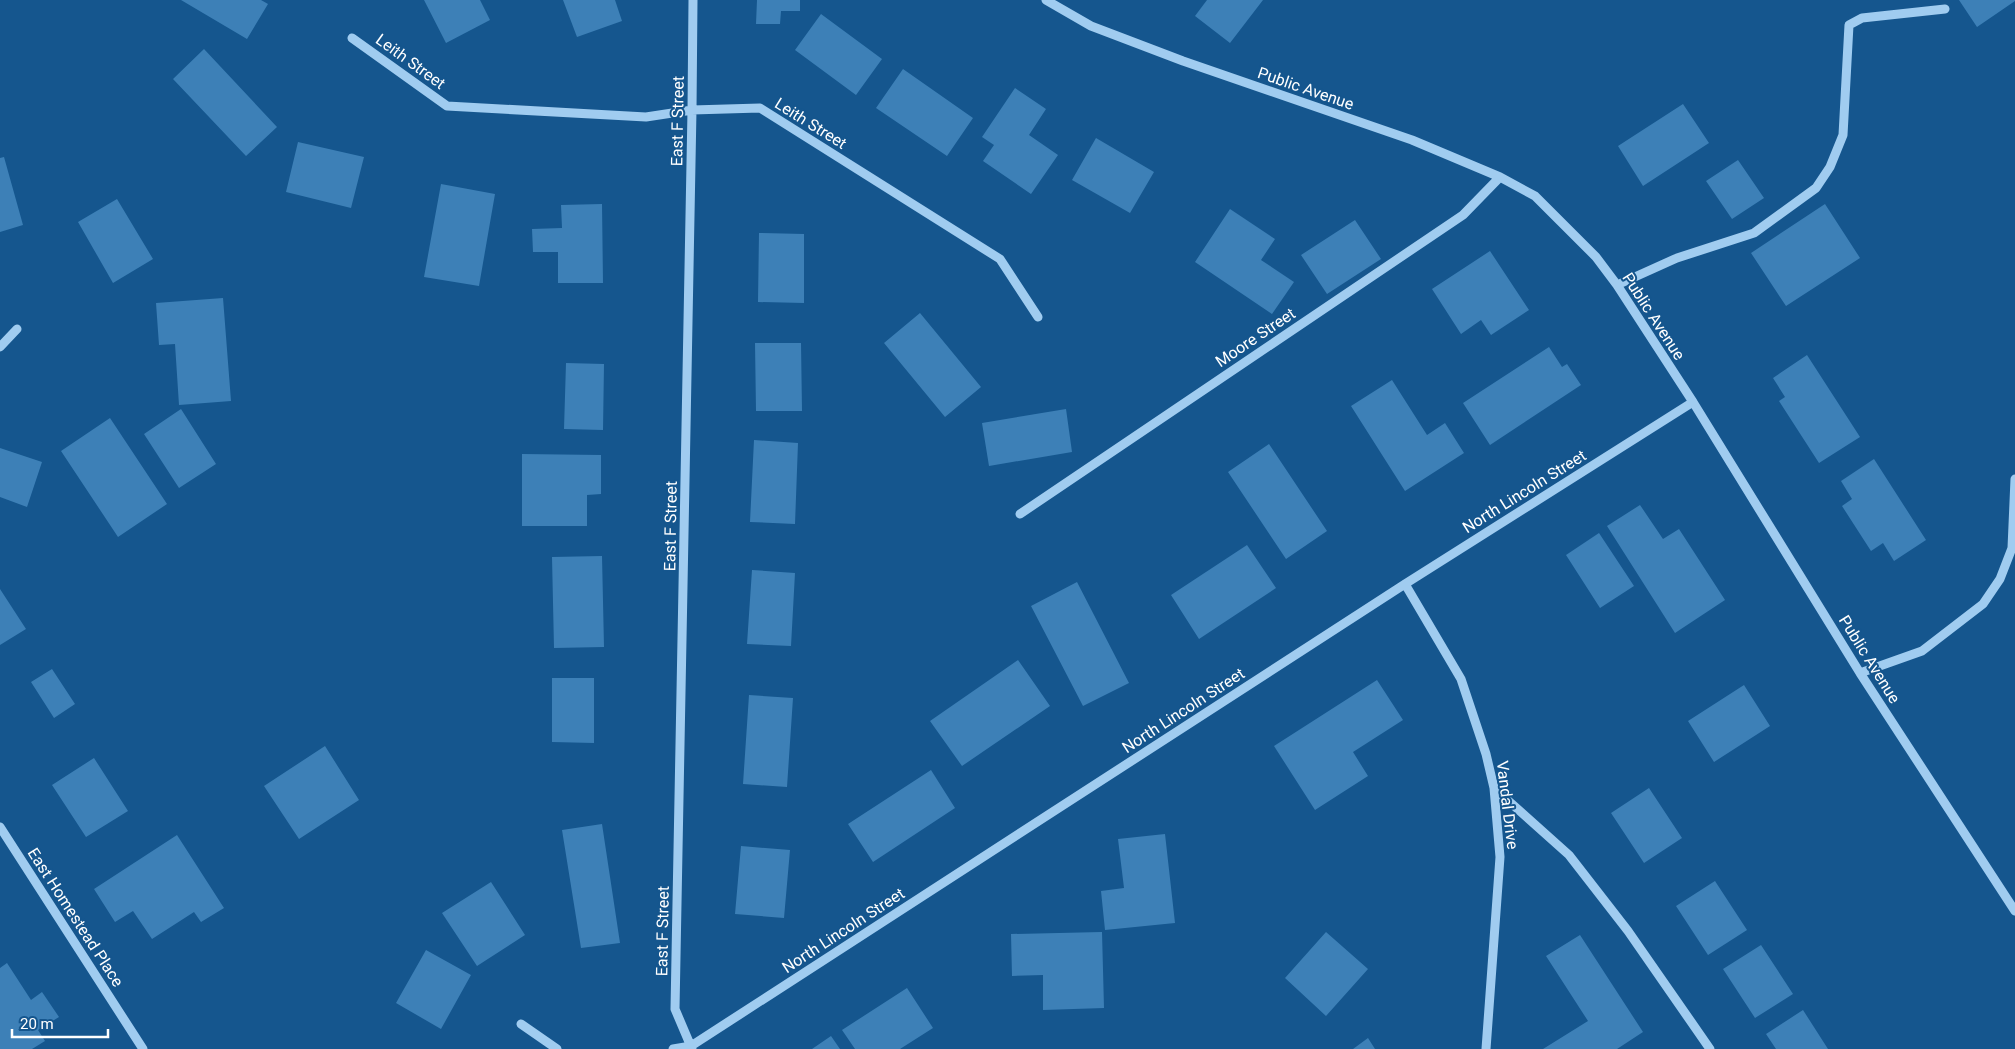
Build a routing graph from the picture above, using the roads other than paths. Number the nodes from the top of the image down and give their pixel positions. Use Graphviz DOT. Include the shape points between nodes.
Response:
graph roads {
  1 [pos="693,0"];
  2 [pos="1046,0"];
  3 [pos="1945,9"];
  4 [pos="352,38"];
  5 [pos="692,110"];
  6 [pos="1500,176"];
  7 [pos="1617,285"];
  8 [pos="1038,317"];
  9 [pos="17,328"];
  10 [pos="0,347"];
  11 [pos="1693,402"];
  12 [pos="2015,479"];
  13 [pos="1020,514"];
  14 [pos="1405,584"];
  15 [pos="1860,673"];
  16 [pos="1494,788"];
  17 [pos="0,827"];
  18 [pos="2015,911"];
  19 [pos="521,1024"];
  20 [pos="691,1048"];
  21 [pos="143,1049"];
  22 [pos="557,1049"];
  23 [pos="673,1049"];
  24 [pos="1486,1049"];
  25 [pos="1710,1049"];
  1 -- 5 [label="street, East F Street"];
  2 -- 6 [label="street, Public Avenue" via="1091,26 1182,61 1412,140"];
  3 -- 7 [label="street" via="1862,18 1849,25 1843,135 1830,167 1816,188 1754,233 1677,258"];
  4 -- 5 [label="street, Leith Street" via="447,106 646,117"];
  5 -- 8 [label="street, Leith Street" via="760,108 1000,259"];
  5 -- 20 [label="street, East F Street" via="676,1009"];
  6 -- 7 [label="street, Public Avenue" via="1535,196 1596,257"];
  6 -- 13 [label="street, Moore Street" via="1463,215"];
  7 -- 11 [label="street, Public Avenue"];
  9 -- 10 [label="street"];
  11 -- 14 [label="street, North Lincoln Street"];
  11 -- 15 [label="street, Public Avenue"];
  12 -- 15 [label="street" via="2012,548 2000,579 1983,604 1922,651"];
  14 -- 16 [label="street, Vandal Drive" via="1461,679"];
  14 -- 20 [label="street, North Lincoln Street"];
  15 -- 18 [label="street, Public Avenue"];
  16 -- 24 [label="street, Vandal Drive" via="1500,857"];
  16 -- 25 [label="street" via="1569,855 1628,931"];
  17 -- 21 [label="street, East Homestead Place"];
  19 -- 22 [label="street"];
  20 -- 23 [label="street"];
}
